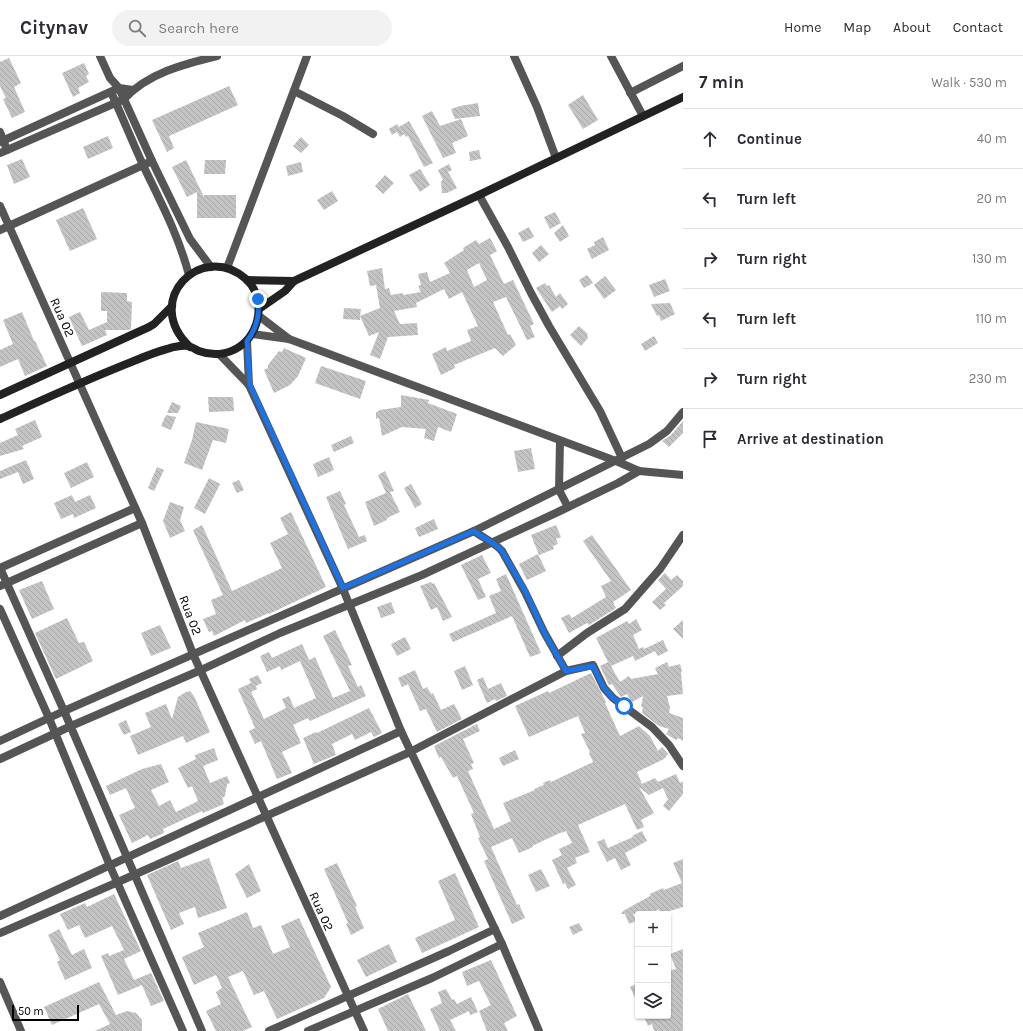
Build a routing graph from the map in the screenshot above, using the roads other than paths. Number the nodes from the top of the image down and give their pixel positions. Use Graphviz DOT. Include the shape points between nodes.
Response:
graph roads {
  1 [pos="100,56"];
  2 [pos="217,56"];
  3 [pos="307,56"];
  4 [pos="514,56"];
  5 [pos="611,56"];
  6 [pos="683,66"];
  7 [pos="110,78"];
  8 [pos="120,88"];
  9 [pos="133,90"];
  10 [pos="111,92"];
  11 [pos="294,92"];
  12 [pos="630,93"];
  13 [pos="683,97"];
  14 [pos="124,99"];
  15 [pos="116,103"];
  16 [pos="643,116"];
  17 [pos="373,134"];
  18 [pos="1,138"];
  19 [pos="4,151"];
  20 [pos="556,158"];
  21 [pos="152,161"];
  22 [pos="143,165"];
  23 [pos="478,195"];
  24 [pos="0,206"];
  25 [pos="9,226"];
  26 [pos="0,230"];
  27 [pos="211,267"];
  28 [pos="227,268"];
  29 [pos="189,275"];
  30 [pos="247,280"];
  31 [pos="294,281"];
  32 [pos="172,306"];
  33 [pos="259,312"];
  34 [pos="250,338"];
  35 [pos="289,339"];
  36 [pos="190,347"];
  37 [pos="220,354"];
  38 [pos="70,363"];
  39 [pos="79,383"];
  40 [pos="250,385"];
  41 [pos="0,395"];
  42 [pos="683,412"];
  43 [pos="0,419"];
  44 [pos="560,441"];
  45 [pos="619,459"];
  46 [pos="639,471"];
  47 [pos="683,475"];
  48 [pos="559,490"];
  49 [pos="568,507"];
  50 [pos="135,508"];
  51 [pos="142,523"];
  52 [pos="474,531"];
  53 [pos="683,536"];
  54 [pos="492,543"];
  55 [pos="0,568"];
  56 [pos="3,585"];
  57 [pos="343,588"];
  58 [pos="350,605"];
  59 [pos="0,609"];
  60 [pos="193,654"];
  61 [pos="557,656"];
  62 [pos="201,670"];
  63 [pos="566,671"];
  64 [pos="64,711"];
  65 [pos="49,718"];
  66 [pos="71,726"];
  67 [pos="401,731"];
  68 [pos="56,733"];
  69 [pos="0,740"];
  70 [pos="410,752"];
  71 [pos="0,759"];
  72 [pos="683,766"];
  73 [pos="258,798"];
  74 [pos="265,815"];
  75 [pos="127,857"];
  76 [pos="110,866"];
  77 [pos="134,875"];
  78 [pos="118,882"];
  79 [pos="0,916"];
  80 [pos="495,930"];
  81 [pos="0,933"];
  82 [pos="502,944"];
  83 [pos="0,982"];
  84 [pos="347,997"];
  85 [pos="354,1010"];
  86 [pos="21,1031"];
  87 [pos="183,1031"];
  88 [pos="202,1031"];
  89 [pos="269,1031"];
  90 [pos="308,1031"];
  91 [pos="364,1031"];
  92 [pos="539,1031"];
  1 -- 7 [label="street"];
  2 -- 9 [label="street" via="184,64"];
  3 -- 11 [label="street"];
  4 -- 20 [label="street"];
  5 -- 12 [label="street"];
  6 -- 12 [label="street"];
  7 -- 8 [label="street"];
  7 -- 10 [label="street"];
  8 -- 9 [label="street"];
  8 -- 10 [label="street"];
  8 -- 14 [label="street"];
  9 -- 14 [label="street"];
  10 -- 15 [label="street"];
  10 -- 18 [label="street"];
  11 -- 17 [label="street"];
  11 -- 28 [label="street"];
  12 -- 16 [label="street"];
  13 -- 16 [label="main road"];
  14 -- 15 [label="street"];
  14 -- 21 [label="street"];
  15 -- 19 [label="street"];
  15 -- 22 [label="street"];
  16 -- 20 [label="main road"];
  18 -- 19 [label="street"];
  20 -- 23 [label="main road"];
  21 -- 22 [label="street"];
  21 -- 27 [label="street" via="190,239"];
  22 -- 25 [label="street"];
  22 -- 29 [label="street" via="180,244"];
  23 -- 31 [label="main road"];
  23 -- 45 [label="street" via="549,326 600,411"];
  24 -- 25 [label="street, Rua 02"];
  25 -- 26 [label="street"];
  25 -- 38 [label="street, Rua 02"];
  27 -- 28 [label="main road"];
  27 -- 29 [label="main road"];
  28 -- 30 [label="main road"];
  29 -- 32 [label="main road" via="179,286"];
  30 -- 31 [label="main road"];
  30 -- 33 [label="main road" via="258,299"];
  31 -- 33 [label="main road"];
  32 -- 36 [label="main road" via="175,329"];
  32 -- 38 [label="main road" via="149,327"];
  33 -- 34 [label="main road"];
  33 -- 35 [label="street"];
  34 -- 35 [label="street"];
  34 -- 37 [label="main road" via="239,348"];
  34 -- 40 [label="street"];
  35 -- 44 [label="street"];
  36 -- 37 [label="main road" via="204,353"];
  36 -- 39 [label="main road" via="179,346 162,350"];
  37 -- 40 [label="street"];
  38 -- 39 [label="street, Rua 02"];
  38 -- 41 [label="main road"];
  39 -- 43 [label="main road"];
  39 -- 50 [label="street, Rua 02"];
  40 -- 57 [label="street"];
  42 -- 45 [label="street" via="666,431 649,444"];
  44 -- 45 [label="street"];
  44 -- 48 [label="street"];
  45 -- 46 [label="street"];
  45 -- 48 [label="street"];
  46 -- 47 [label="street"];
  46 -- 49 [label="street"];
  48 -- 49 [label="street"];
  48 -- 52 [label="street"];
  49 -- 54 [label="street"];
  50 -- 51 [label="street, Rua 02"];
  50 -- 55 [label="street"];
  51 -- 56 [label="street"];
  51 -- 60 [label="street, Rua 02"];
  52 -- 54 [label="street"];
  52 -- 57 [label="street"];
  53 -- 61 [label="street" via="625,609"];
  54 -- 58 [label="street"];
  54 -- 61 [label="street" via="502,551 526,592"];
  55 -- 56 [label="street"];
  56 -- 64 [label="street"];
  57 -- 58 [label="street"];
  57 -- 60 [label="street"];
  58 -- 62 [label="street" via="280,633"];
  58 -- 67 [label="street"];
  59 -- 65 [label="street"];
  60 -- 62 [label="street, Rua 02"];
  60 -- 64 [label="street"];
  61 -- 63 [label="street"];
  62 -- 66 [label="street"];
  62 -- 73 [label="street, Rua 02"];
  63 -- 70 [label="street"];
  63 -- 72 [label="street" via="593,666 604,688 613,698 652,727 669,745"];
  64 -- 65 [label="street"];
  64 -- 66 [label="street"];
  65 -- 68 [label="street"];
  65 -- 69 [label="street"];
  66 -- 68 [label="street"];
  66 -- 75 [label="street"];
  67 -- 70 [label="street"];
  67 -- 73 [label="street"];
  68 -- 71 [label="street"];
  68 -- 76 [label="street"];
  70 -- 74 [label="street"];
  70 -- 80 [label="street"];
  73 -- 74 [label="street, Rua 02"];
  73 -- 75 [label="street"];
  74 -- 77 [label="street"];
  74 -- 84 [label="street, Rua 02"];
  75 -- 76 [label="street"];
  75 -- 77 [label="street"];
  76 -- 78 [label="street"];
  76 -- 79 [label="street"];
  77 -- 78 [label="street"];
  77 -- 88 [label="street"];
  78 -- 81 [label="street"];
  78 -- 87 [label="street"];
  80 -- 82 [label="street"];
  80 -- 84 [label="street"];
  82 -- 85 [label="street" via="432,978"];
  82 -- 92 [label="street"];
  83 -- 86 [label="street"];
  84 -- 85 [label="street, Rua 02"];
  84 -- 89 [label="street"];
  85 -- 90 [label="street"];
  85 -- 91 [label="street, Rua 02"];
}
